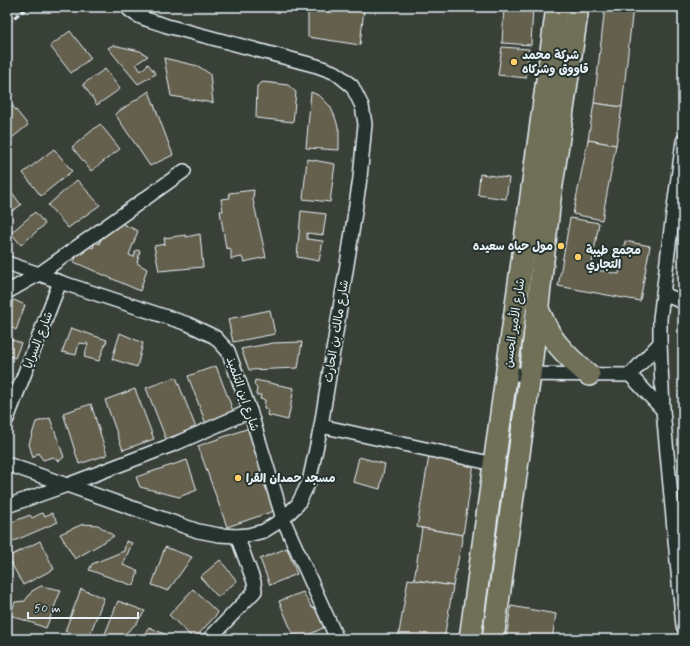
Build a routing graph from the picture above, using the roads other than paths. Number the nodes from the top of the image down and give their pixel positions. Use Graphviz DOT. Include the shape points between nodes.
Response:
graph roads {
  1 [pos="127,7"];
  2 [pos="557,7"];
  3 [pos="578,7"];
  4 [pos="683,141"];
  5 [pos="184,171"];
  6 [pos="680,195"];
  7 [pos="7,263"];
  8 [pos="39,274"];
  9 [pos="60,282"];
  10 [pos="7,292"];
  11 [pos="663,294"];
  12 [pos="683,302"];
  13 [pos="537,306"];
  14 [pos="660,343"];
  15 [pos="506,374"];
  16 [pos="530,375"];
  17 [pos="630,375"];
  18 [pos="589,376"];
  19 [pos="663,410"];
  20 [pos="250,411"];
  21 [pos="7,419"];
  22 [pos="321,426"];
  23 [pos="7,464"];
  24 [pos="494,464"];
  25 [pos="67,485"];
  26 [pos="7,506"];
  27 [pos="283,519"];
  28 [pos="679,527"];
  29 [pos="237,536"];
  30 [pos="683,626"];
  31 [pos="209,639"];
  32 [pos="337,639"];
  33 [pos="470,639"];
  34 [pos="493,639"];
  1 -- 22 [label="street, شارع مالك بن الحارث" via="130,11 167,26 336,73 352,86 362,106 365,124 361,171"];
  2 -- 15 [label="highway, شارع الأمير الحسن"];
  3 -- 13 [label="highway, شارع الأمير الحسن"];
  4 -- 6 [label="street"];
  5 -- 8 [label="street"];
  6 -- 11 [label="street" via="669,244"];
  7 -- 8 [label="street, شارع ابن التلميذ"];
  8 -- 9 [label="street, شارع ابن التلميذ"];
  8 -- 10 [label="street"];
  9 -- 20 [label="street, شارع ابن التلميذ" via="188,324 215,337 228,352"];
  9 -- 21 [label="street, شارع السرايا"];
  11 -- 12 [label="street"];
  11 -- 14 [label="street"];
  13 -- 16 [label="highway, شارع الأمير الحسن"];
  13 -- 18 [label="highway" via="557,344"];
  14 -- 17 [label="street"];
  14 -- 19 [label="street"];
  15 -- 16 [label="street"];
  15 -- 24 [label="highway, شارع الأمير الحسن"];
  16 -- 18 [label="street"];
  16 -- 34 [label="highway, شارع الأمير الحسن"];
  17 -- 18 [label="street"];
  17 -- 19 [label="street"];
  19 -- 28 [label="street"];
  20 -- 25 [label="street" via="177,444"];
  20 -- 27 [label="street, شارع ابن التلميذ"];
  22 -- 24 [label="street"];
  22 -- 27 [label="street, شارع مالك بن الحارث" via="309,482 298,504"];
  23 -- 25 [label="street, شارع مالك بن الحارث"];
  24 -- 33 [label="highway, شارع الأمير الحسن"];
  25 -- 26 [label="street"];
  25 -- 29 [label="street, شارع مالك بن الحارث" via="198,531"];
  27 -- 29 [label="street, شارع مالك بن الحارث" via="264,531"];
  27 -- 32 [label="street, شارع ابن التلميذ"];
  28 -- 30 [label="street"];
  29 -- 31 [label="street" via="255,591"];
}
